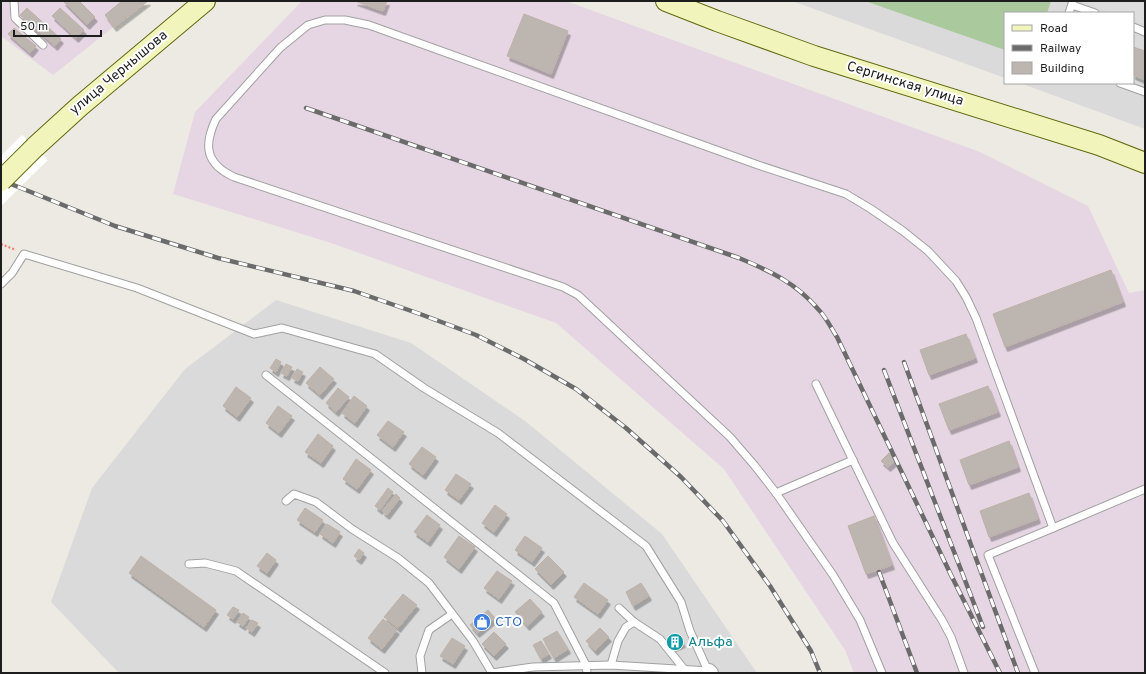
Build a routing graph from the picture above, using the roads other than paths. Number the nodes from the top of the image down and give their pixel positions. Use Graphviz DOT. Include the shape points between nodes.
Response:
graph roads {
  1 [pos="14,1"];
  2 [pos="205,1"];
  3 [pos="666,1"];
  4 [pos="1073,3"];
  5 [pos="1093,12"];
  6 [pos="1134,27"];
  7 [pos="1145,32"];
  8 [pos="43,45"];
  9 [pos="1123,84"];
  10 [pos="1145,92"];
  11 [pos="1145,163"];
  12 [pos="1,181"];
  13 [pos="1,284"];
  14 [pos="266,375"];
  15 [pos="816,384"];
  16 [pos="853,460"];
  17 [pos="1145,489"];
  18 [pos="776,493"];
  19 [pos="286,501"];
  20 [pos="1053,528"];
  21 [pos="189,564"];
  22 [pos="619,608"];
  23 [pos="452,614"];
  24 [pos="634,622"];
  25 [pos="611,665"];
  26 [pos="623,665"];
  27 [pos="587,669"];
  28 [pos="684,669"];
  29 [pos="710,672"];
  30 [pos="385,673"];
  31 [pos="422,673"];
  32 [pos="492,673"];
  33 [pos="625,673"];
  34 [pos="882,673"];
  35 [pos="964,673"];
  36 [pos="1035,673"];
  1 -- 8 [label="lane" via="15,18"];
  2 -- 12 [label="main road, улица Чернышова, bridge" via="80,106"];
  3 -- 11 [label="main road, Сергинская улица" via="814,56 1099,145"];
  4 -- 5 [label="lane"];
  6 -- 7 [label="lane"];
  9 -- 10 [label="lane"];
  13 -- 29 [label="lane" via="12,273 24,254 137,288 254,334 282,328 375,354 424,388 498,433 646,546 681,602 690,631"];
  14 -- 27 [label="lane" via="554,603"];
  15 -- 16 [label="lane"];
  16 -- 18 [label="lane"];
  16 -- 35 [label="lane" via="893,544 942,620"];
  17 -- 20 [label="lane"];
  18 -- 20 [label="lane" via="730,437 578,295 563,287 223,172 215,165 210,155 208,142 216,119 293,36 308,25 325,20 345,20 369,25 758,165 846,194 928,251 956,281 966,297"];
  18 -- 34 [label="lane" via="833,575 860,620"];
  19 -- 23 [label="lane" via="294,494 316,502 398,558 429,583"];
  20 -- 36 [label="lane" via="988,555"];
  21 -- 30 [label="lane" via="205,563 236,571"];
  22 -- 24 [label="lane"];
  23 -- 31 [label="lane" via="429,630 420,656"];
  23 -- 32 [label="lane"];
  24 -- 25 [label="lane" via="626,627 618,641"];
  24 -- 28 [label="lane" via="660,639"];
  25 -- 26 [label="lane"];
  25 -- 27 [label="lane"];
  26 -- 28 [label="lane"];
  26 -- 33 [label="lane"];
  27 -- 32 [label="lane" via="533,667"];
  28 -- 29 [label="lane"];
}
